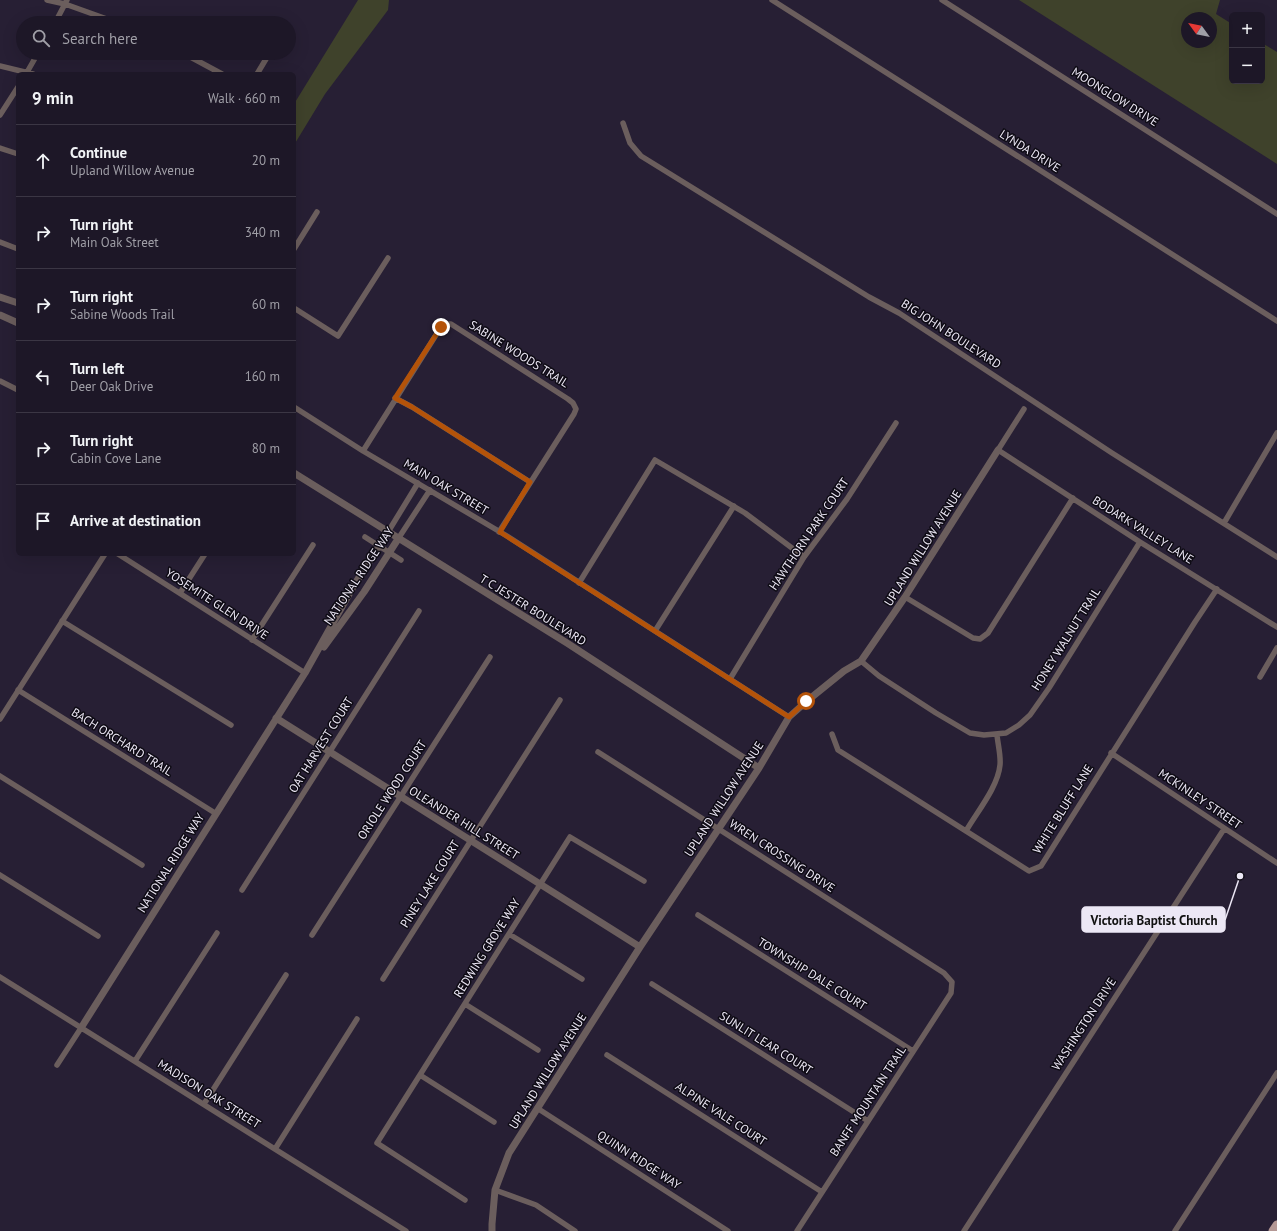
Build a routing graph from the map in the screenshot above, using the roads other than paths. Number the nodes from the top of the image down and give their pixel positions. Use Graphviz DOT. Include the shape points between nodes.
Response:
graph roads {
  1 [pos="47,0"];
  2 [pos="772,0"];
  3 [pos="942,0"];
  4 [pos="66,2"];
  5 [pos="59,16"];
  6 [pos="101,16"];
  7 [pos="35,60"];
  8 [pos="197,60"];
  9 [pos="265,60"];
  10 [pos="0,66"];
  11 [pos="25,72"];
  12 [pos="29,72"];
  13 [pos="218,72"];
  14 [pos="258,72"];
  15 [pos="16,90"];
  16 [pos="0,115"];
  17 [pos="623,123"];
  18 [pos="0,148"];
  19 [pos="16,153"];
  20 [pos="317,212"];
  21 [pos="1277,214"];
  22 [pos="0,242"];
  23 [pos="296,246"];
  24 [pos="16,248"];
  25 [pos="388,258"];
  26 [pos="0,297"];
  27 [pos="16,302"];
  28 [pos="296,309"];
  29 [pos="0,315"];
  30 [pos="1277,321"];
  31 [pos="16,323"];
  32 [pos="0,381"];
  33 [pos="16,389"];
  34 [pos="395,398"];
  35 [pos="296,408"];
  36 [pos="1024,409"];
  37 [pos="896,423"];
  38 [pos="1277,433"];
  39 [pos="998,450"];
  40 [pos="363,451"];
  41 [pos="296,474"];
  42 [pos="530,482"];
  43 [pos="418,483"];
  44 [pos="430,490"];
  45 [pos="1073,498"];
  46 [pos="734,506"];
  47 [pos="1224,524"];
  48 [pos="388,532"];
  49 [pos="500,532"];
  50 [pos="365,537"];
  51 [pos="398,538"];
  52 [pos="1140,542"];
  53 [pos="313,545"];
  54 [pos="379,546"];
  55 [pos="389,553"];
  56 [pos="104,556"];
  57 [pos="121,556"];
  58 [pos="204,556"];
  59 [pos="804,557"];
  60 [pos="1277,557"];
  61 [pos="401,560"];
  62 [pos="579,583"];
  63 [pos="1217,589"];
  64 [pos="180,593"];
  65 [pos="905,597"];
  66 [pos="419,611"];
  67 [pos="62,621"];
  68 [pos="1277,627"];
  69 [pos="654,631"];
  70 [pos="252,640"];
  71 [pos="1277,648"];
  72 [pos="490,657"];
  73 [pos="861,661"];
  74 [pos="304,673"];
  75 [pos="1260,677"];
  76 [pos="730,679"];
  77 [pos="18,690"];
  78 [pos="560,700"];
  79 [pos="789,717"];
  80 [pos="276,718"];
  81 [pos="0,719"];
  82 [pos="231,724"];
  83 [pos="832,734"];
  84 [pos="997,735"];
  85 [pos="330,751"];
  86 [pos="598,752"];
  87 [pos="1111,753"];
  88 [pos="759,768"];
  89 [pos="0,776"];
  90 [pos="401,796"];
  91 [pos="215,813"];
  92 [pos="719,829"];
  93 [pos="1224,829"];
  94 [pos="966,831"];
  95 [pos="470,840"];
  96 [pos="1277,863"];
  97 [pos="142,865"];
  98 [pos="0,875"];
  99 [pos="644,881"];
  100 [pos="540,885"];
  101 [pos="242,890"];
  102 [pos="698,915"];
  103 [pos="217,933"];
  104 [pos="509,934"];
  105 [pos="312,935"];
  106 [pos="98,936"];
  107 [pos="640,947"];
  108 [pos="286,975"];
  109 [pos="0,977"];
  110 [pos="383,979"];
  111 [pos="582,979"];
  112 [pos="952,982"];
  113 [pos="652,984"];
  114 [pos="465,1004"];
  115 [pos="357,1019"];
  116 [pos="81,1028"];
  117 [pos="538,1050"];
  118 [pos="913,1051"];
  119 [pos="608,1055"];
  120 [pos="135,1061"];
  121 [pos="57,1065"];
  122 [pos="1277,1073"];
  123 [pos="420,1076"];
  124 [pos="204,1104"];
  125 [pos="537,1108"];
  126 [pos="868,1121"];
  127 [pos="494,1122"];
  128 [pos="275,1149"];
  129 [pos="495,1190"];
  130 [pos="822,1192"];
  131 [pos="465,1200"];
  132 [pos="1277,1225"];
  133 [pos="406,1231"];
  134 [pos="492,1231"];
  135 [pos="575,1231"];
  136 [pos="728,1231"];
  137 [pos="797,1231"];
  138 [pos="964,1231"];
  139 [pos="1175,1231"];
  140 [pos="1273,1231"];
  1 -- 4 [label="street"];
  2 -- 30 [label="street, LYNDA DRIVE"];
  3 -- 21 [label="street, MOONGLOW DRIVE"];
  4 -- 5 [label="street"];
  4 -- 6 [label="street"];
  7 -- 12 [label="street"];
  8 -- 13 [label="street"];
  9 -- 14 [label="street"];
  10 -- 11 [label="street"];
  15 -- 16 [label="street"];
  17 -- 47 [label="street, BIG JOHN BOULEVARD" via="630,143 641,156 899,313"];
  18 -- 19 [label="street"];
  20 -- 23 [label="street"];
  22 -- 24 [label="street"];
  25 -- 28 [label="street" via="338,336"];
  26 -- 27 [label="street"];
  29 -- 31 [label="street"];
  32 -- 33 [label="street"];
  34 -- 40 [label="street"];
  34 -- 42 [label="street"];
  34 -- 42 [label="street, SABINE WOODS TRAIL" via="441,327 451,324 573,403 576,409 574,414"];
  35 -- 40 [label="street, MAIN OAK STREET"];
  36 -- 39 [label="street, UPLAND WILLOW AVENUE"];
  37 -- 59 [label="street, HAWTHORN PARK COURT" via="847,499"];
  38 -- 47 [label="street"];
  39 -- 45 [label="street, BODARK VALLEY LANE"];
  39 -- 65 [label="street, UPLAND WILLOW AVENUE"];
  40 -- 43 [label="street, MAIN OAK STREET"];
  41 -- 48 [label="street, T C JESTER BOULEVARD"];
  42 -- 49 [label="street, SABINE WOODS TRAIL"];
  43 -- 44 [label="street, MAIN OAK STREET"];
  43 -- 48 [label="street, NATIONAL RIDGE WAY"];
  44 -- 49 [label="street, MAIN OAK STREET"];
  44 -- 51 [label="street, NATIONAL RIDGE WAY"];
  45 -- 52 [label="street, BODARK VALLEY LANE"];
  45 -- 65 [label="street" via="988,633 980,639 973,638"];
  46 -- 59 [label="street"];
  46 -- 62 [label="street" via="655,460"];
  46 -- 69 [label="street"];
  47 -- 60 [label="street, BIG JOHN BOULEVARD"];
  48 -- 51 [label="street, T C JESTER BOULEVARD"];
  48 -- 54 [label="street, NATIONAL RIDGE WAY"];
  49 -- 62 [label="street, MAIN OAK STREET"];
  50 -- 54 [label="street"];
  51 -- 55 [label="street, NATIONAL RIDGE WAY"];
  51 -- 88 [label="street, T C JESTER BOULEVARD" via="567,643"];
  52 -- 63 [label="street, BODARK VALLEY LANE"];
  52 -- 84 [label="street, HONEY WALNUT TRAIL" via="1030,715 1019,726"];
  53 -- 70 [label="street"];
  54 -- 55 [label="street"];
  54 -- 74 [label="street, NATIONAL RIDGE WAY"];
  55 -- 61 [label="street"];
  55 -- 74 [label="street, NATIONAL RIDGE WAY" via="364,592"];
  56 -- 67 [label="street"];
  57 -- 64 [label="street, YOSEMITE GLEN DRIVE"];
  58 -- 64 [label="street"];
  59 -- 76 [label="street, HAWTHORN PARK COURT"];
  62 -- 69 [label="street, MAIN OAK STREET"];
  63 -- 68 [label="street, BODARK VALLEY LANE"];
  63 -- 87 [label="street, WHITE BLUFF LANE"];
  64 -- 70 [label="street, YOSEMITE GLEN DRIVE"];
  65 -- 73 [label="street, UPLAND WILLOW AVENUE"];
  66 -- 85 [label="street, OAT HARVEST COURT"];
  67 -- 77 [label="street"];
  67 -- 82 [label="street"];
  69 -- 76 [label="street, MAIN OAK STREET"];
  70 -- 74 [label="street, YOSEMITE GLEN DRIVE"];
  71 -- 75 [label="street"];
  72 -- 90 [label="street, ORIOLE WOOD COURT"];
  73 -- 79 [label="street, UPLAND WILLOW AVENUE" via="844,671"];
  73 -- 84 [label="street" via="878,676 970,733"];
  74 -- 80 [label="street, NATIONAL RIDGE WAY"];
  76 -- 79 [label="street, MAIN OAK STREET"];
  77 -- 81 [label="street"];
  77 -- 91 [label="street, BACH ORCHARD TRAIL"];
  78 -- 95 [label="street, PINEY LAKE COURT"];
  79 -- 88 [label="street, UPLAND WILLOW AVENUE"];
  80 -- 85 [label="street, OLEANDER HILL STREET"];
  80 -- 91 [label="street, NATIONAL RIDGE WAY"];
  83 -- 94 [label="street, WHITE BLUFF LANE" via="838,750"];
  84 -- 94 [label="street" via="1000,765 997,776 992,789"];
  85 -- 90 [label="street, OLEANDER HILL STREET"];
  85 -- 101 [label="street, OAT HARVEST COURT"];
  86 -- 92 [label="street, WREN CROSSING DRIVE"];
  87 -- 93 [label="street, MCKINLEY STREET"];
  87 -- 94 [label="street, WHITE BLUFF LANE" via="1041,866 1029,871"];
  88 -- 92 [label="street, UPLAND WILLOW AVENUE"];
  89 -- 97 [label="street"];
  90 -- 95 [label="street, OLEANDER HILL STREET"];
  90 -- 105 [label="street, ORIOLE WOOD COURT"];
  91 -- 116 [label="street, NATIONAL RIDGE WAY"];
  92 -- 107 [label="street, UPLAND WILLOW AVENUE"];
  92 -- 112 [label="street, WREN CROSSING DRIVE" via="944,973"];
  93 -- 96 [label="street, MCKINLEY STREET"];
  93 -- 138 [label="street, WASHINGTON DRIVE"];
  95 -- 100 [label="street, OLEANDER HILL STREET"];
  95 -- 110 [label="street, PINEY LAKE COURT"];
  98 -- 106 [label="street"];
  99 -- 100 [label="street, REDWING GROVE WAY" via="570,837"];
  100 -- 104 [label="street, REDWING GROVE WAY"];
  100 -- 107 [label="street, OLEANDER HILL STREET"];
  102 -- 118 [label="street, TOWNSHIP DALE COURT"];
  103 -- 120 [label="street"];
  104 -- 111 [label="street"];
  104 -- 114 [label="street, REDWING GROVE WAY"];
  107 -- 125 [label="street, UPLAND WILLOW AVENUE"];
  108 -- 124 [label="street"];
  109 -- 116 [label="street, MADISON OAK STREET"];
  112 -- 118 [label="street, BANFF MOUNTAIN TRAIL" via="951,993"];
  113 -- 126 [label="street, SUNLIT LEAR COURT"];
  114 -- 117 [label="street"];
  114 -- 123 [label="street, REDWING GROVE WAY"];
  115 -- 128 [label="street"];
  116 -- 120 [label="street, MADISON OAK STREET"];
  116 -- 121 [label="street, NATIONAL RIDGE WAY"];
  118 -- 126 [label="street, BANFF MOUNTAIN TRAIL"];
  119 -- 130 [label="street, ALPINE VALE COURT"];
  120 -- 124 [label="street, MADISON OAK STREET"];
  122 -- 139 [label="street"];
  123 -- 127 [label="street"];
  123 -- 131 [label="street, REDWING GROVE WAY" via="377,1143"];
  124 -- 128 [label="street, MADISON OAK STREET"];
  125 -- 129 [label="street, UPLAND WILLOW AVENUE" via="509,1153"];
  125 -- 136 [label="street, QUINN RIDGE WAY"];
  126 -- 130 [label="street, BANFF MOUNTAIN TRAIL"];
  128 -- 133 [label="street, MADISON OAK STREET"];
  129 -- 134 [label="street, UPLAND WILLOW AVENUE"];
  129 -- 135 [label="street" via="536,1206"];
  130 -- 137 [label="street, BANFF MOUNTAIN TRAIL"];
  132 -- 140 [label="main road"];
}
